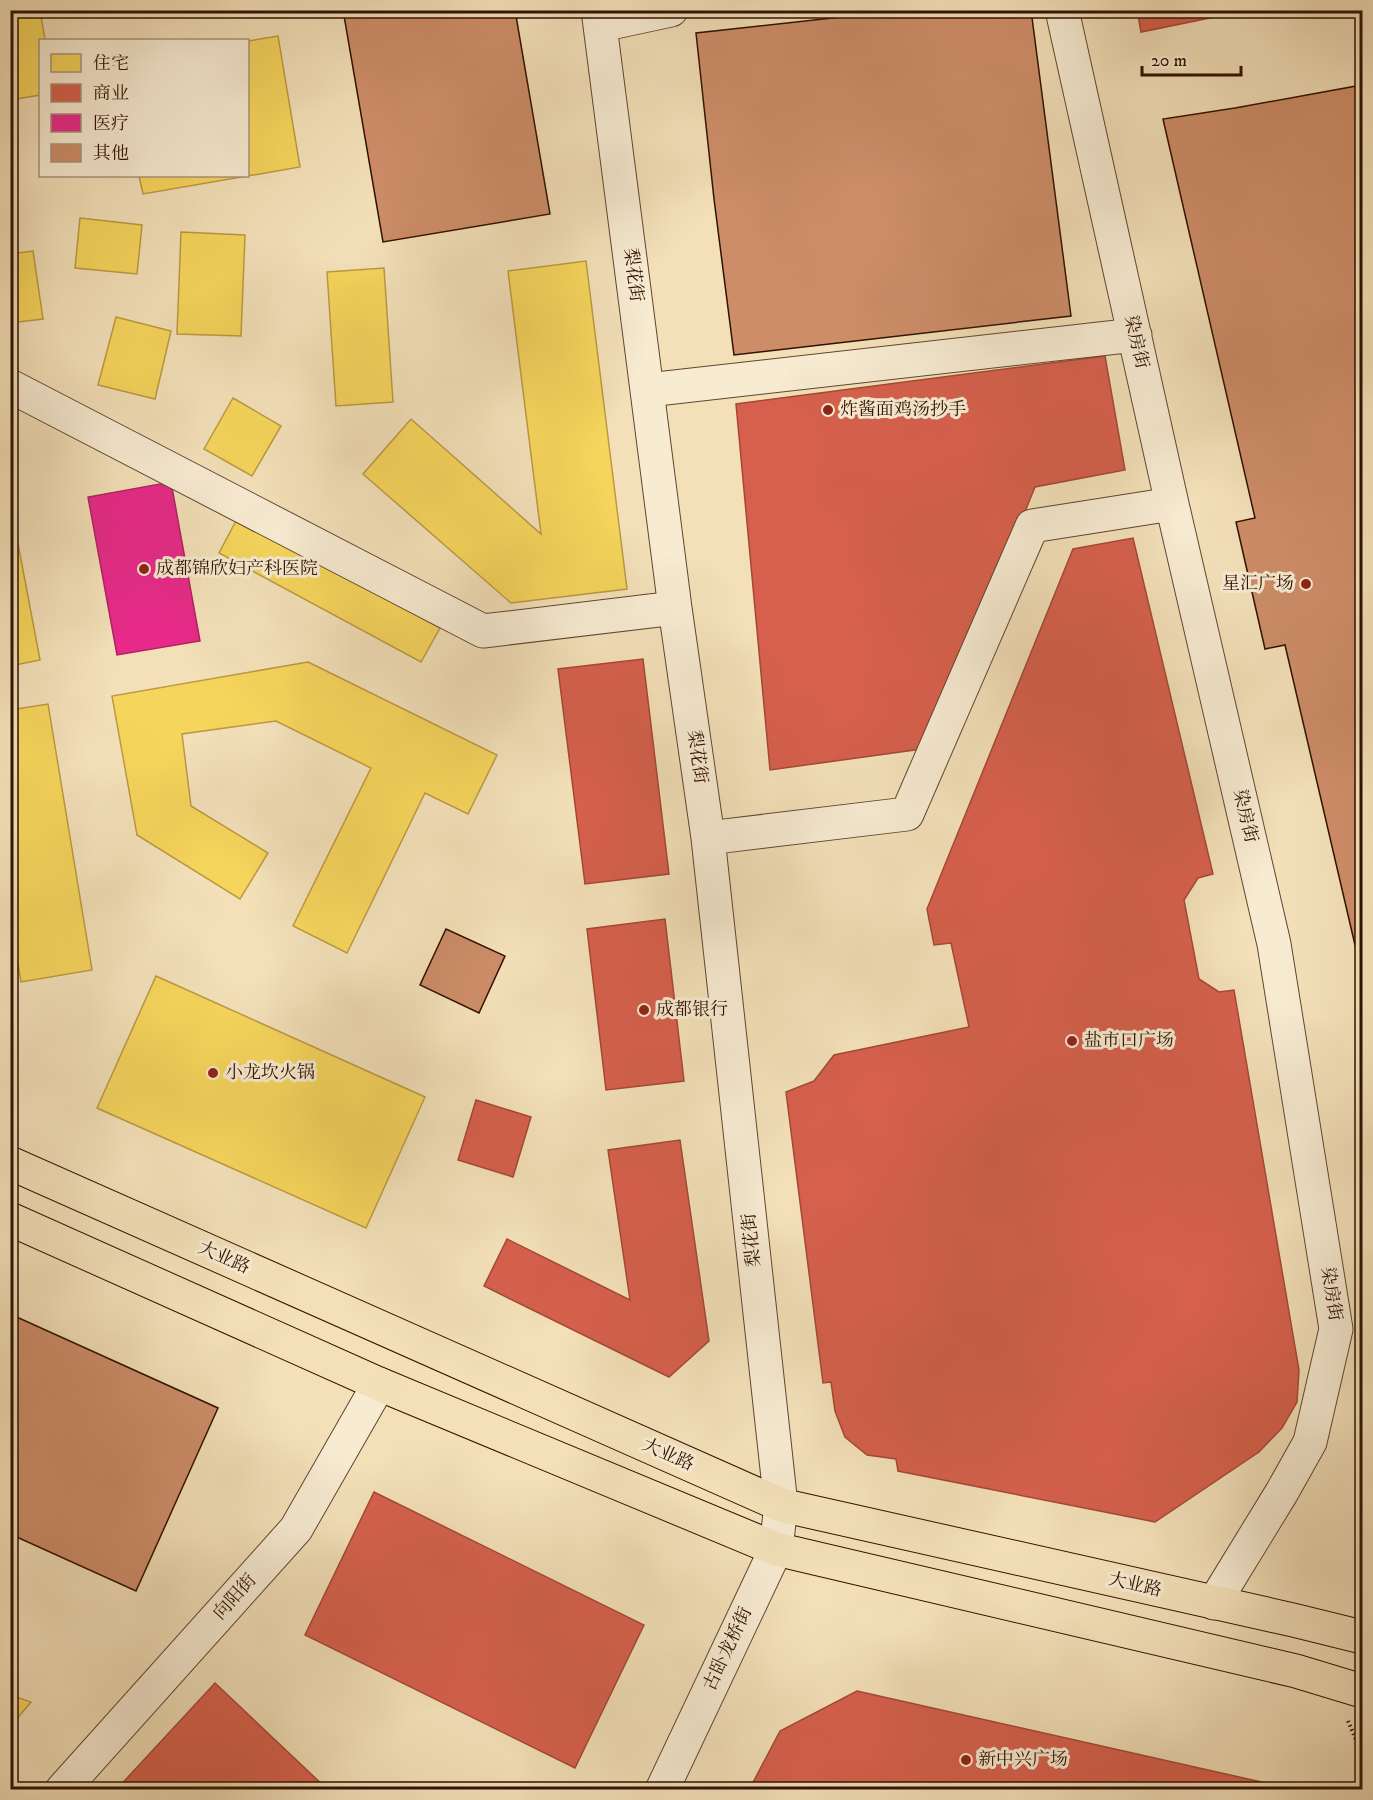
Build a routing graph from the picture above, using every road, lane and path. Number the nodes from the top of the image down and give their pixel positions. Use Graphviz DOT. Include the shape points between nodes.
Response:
graph roads {
  1 [pos="671,10"];
  2 [pos="1062,10"];
  3 [pos="600,18"];
  4 [pos="1135,335"];
  5 [pos="10,386"];
  6 [pos="648,390"];
  7 [pos="1172,504"];
  8 [pos="675,608"];
  9 [pos="708,838"];
  10 [pos="10,1163"];
  11 [pos="10,1219"];
  12 [pos="379,1384"];
  13 [pos="781,1505"];
  14 [pos="776,1549"];
  15 [pos="1214,1603"];
  16 [pos="1362,1637"];
  17 [pos="1362,1691"];
  18 [pos="62,1790"];
  19 [pos="662,1790"];
  1 -- 3 [label="street"];
  2 -- 4 [label="street, 染房街"];
  3 -- 6 [label="street, 梨花街"];
  4 -- 6 [label="street"];
  4 -- 7 [label="street, 染房街"];
  5 -- 8 [label="street" via="483,630"];
  6 -- 8 [label="street, 梨花街"];
  7 -- 9 [label="street" via="1032,526 907,814"];
  7 -- 15 [label="street, 染房街" via="1274,944 1336,1329 1310,1442"];
  8 -- 9 [label="street, 梨花街"];
  9 -- 13 [label="street, 梨花街"];
  10 -- 13 [label="main road, 大业路"];
  11 -- 12 [label="main road"];
  12 -- 14 [label="main road"];
  12 -- 18 [label="street, 向阳街" via="296,1529"];
  13 -- 14 [label="street, 古卧龙桥街"];
  13 -- 15 [label="main road, 大业路"];
  14 -- 17 [label="main road" via="1296,1671"];
  14 -- 19 [label="street, 古卧龙桥街"];
  15 -- 16 [label="main road, 大业路"];
}
